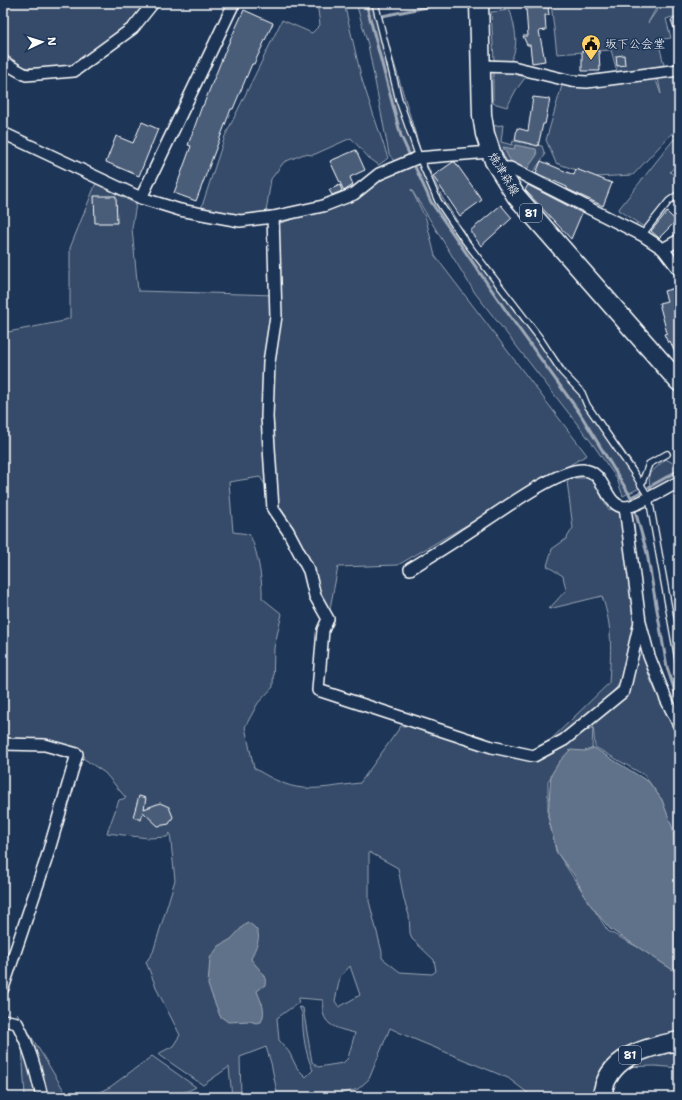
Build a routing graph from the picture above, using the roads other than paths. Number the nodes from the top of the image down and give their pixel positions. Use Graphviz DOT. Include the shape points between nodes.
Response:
graph roads {
  1 [pos="153,3"];
  2 [pos="234,3"];
  3 [pos="375,3"];
  4 [pos="479,3"];
  5 [pos="3,62"];
  6 [pos="482,66"];
  7 [pos="679,70"];
  8 [pos="3,133"];
  9 [pos="490,152"];
  10 [pos="418,157"];
  11 [pos="498,168"];
  12 [pos="679,194"];
  13 [pos="141,198"];
  14 [pos="274,217"];
  15 [pos="642,235"];
  16 [pos="679,240"];
  17 [pos="663,249"];
  18 [pos="679,270"];
  19 [pos="679,382"];
  20 [pos="667,454"];
  21 [pos="679,482"];
  22 [pos="641,485"];
  23 [pos="647,499"];
  24 [pos="627,506"];
  25 [pos="410,569"];
  26 [pos="640,622"];
  27 [pos="679,666"];
  28 [pos="679,724"];
  29 [pos="3,744"];
  30 [pos="3,988"];
  31 [pos="3,1020"];
  32 [pos="679,1041"];
  33 [pos="42,1097"];
  34 [pos="602,1097"];
  1 -- 5 [label="street" via="133,28 74,71 26,75"];
  2 -- 13 [label="street"];
  3 -- 10 [label="lane" via="399,100"];
  4 -- 6 [label="main road, 焼津森線 / 81"];
  6 -- 7 [label="street" via="513,67 571,81 587,82"];
  6 -- 9 [label="main road, 焼津森線 / 81" via="480,94"];
  8 -- 13 [label="street"];
  9 -- 10 [label="street"];
  9 -- 11 [label="main road, 焼津森線 / 81"];
  10 -- 14 [label="street" via="379,174 354,194 324,206"];
  10 -- 22 [label="lane" via="438,201 454,225 539,337 562,372 582,393 587,405"];
  11 -- 15 [label="street" via="510,168"];
  11 -- 19 [label="main road, 焼津森線 / 81" via="516,196"];
  12 -- 15 [label="lane" via="669,201"];
  13 -- 14 [label="street" via="180,210 240,221"];
  14 -- 26 [label="street" via="276,316 267,417 271,494 273,509 309,571 315,596 328,619 323,630 318,690 492,747 534,756 564,740 624,691"];
  15 -- 17 [label="street"];
  16 -- 17 [label="street"];
  17 -- 18 [label="street"];
  20 -- 22 [label="lane" via="649,464"];
  21 -- 23 [label="street"];
  22 -- 23 [label="lane"];
  23 -- 24 [label="street"];
  23 -- 27 [label="lane"];
  24 -- 25 [label="street" via="616,504 596,475 584,470 567,473 528,493"];
  24 -- 26 [label="street"];
  26 -- 28 [label="street" via="649,656"];
  29 -- 30 [label="street" via="45,745 77,754 46,860"];
  31 -- 33 [label="street" via="17,1023 35,1064"];
  32 -- 34 [label="main road, 81" via="651,1046 631,1054 608,1077"];
}
